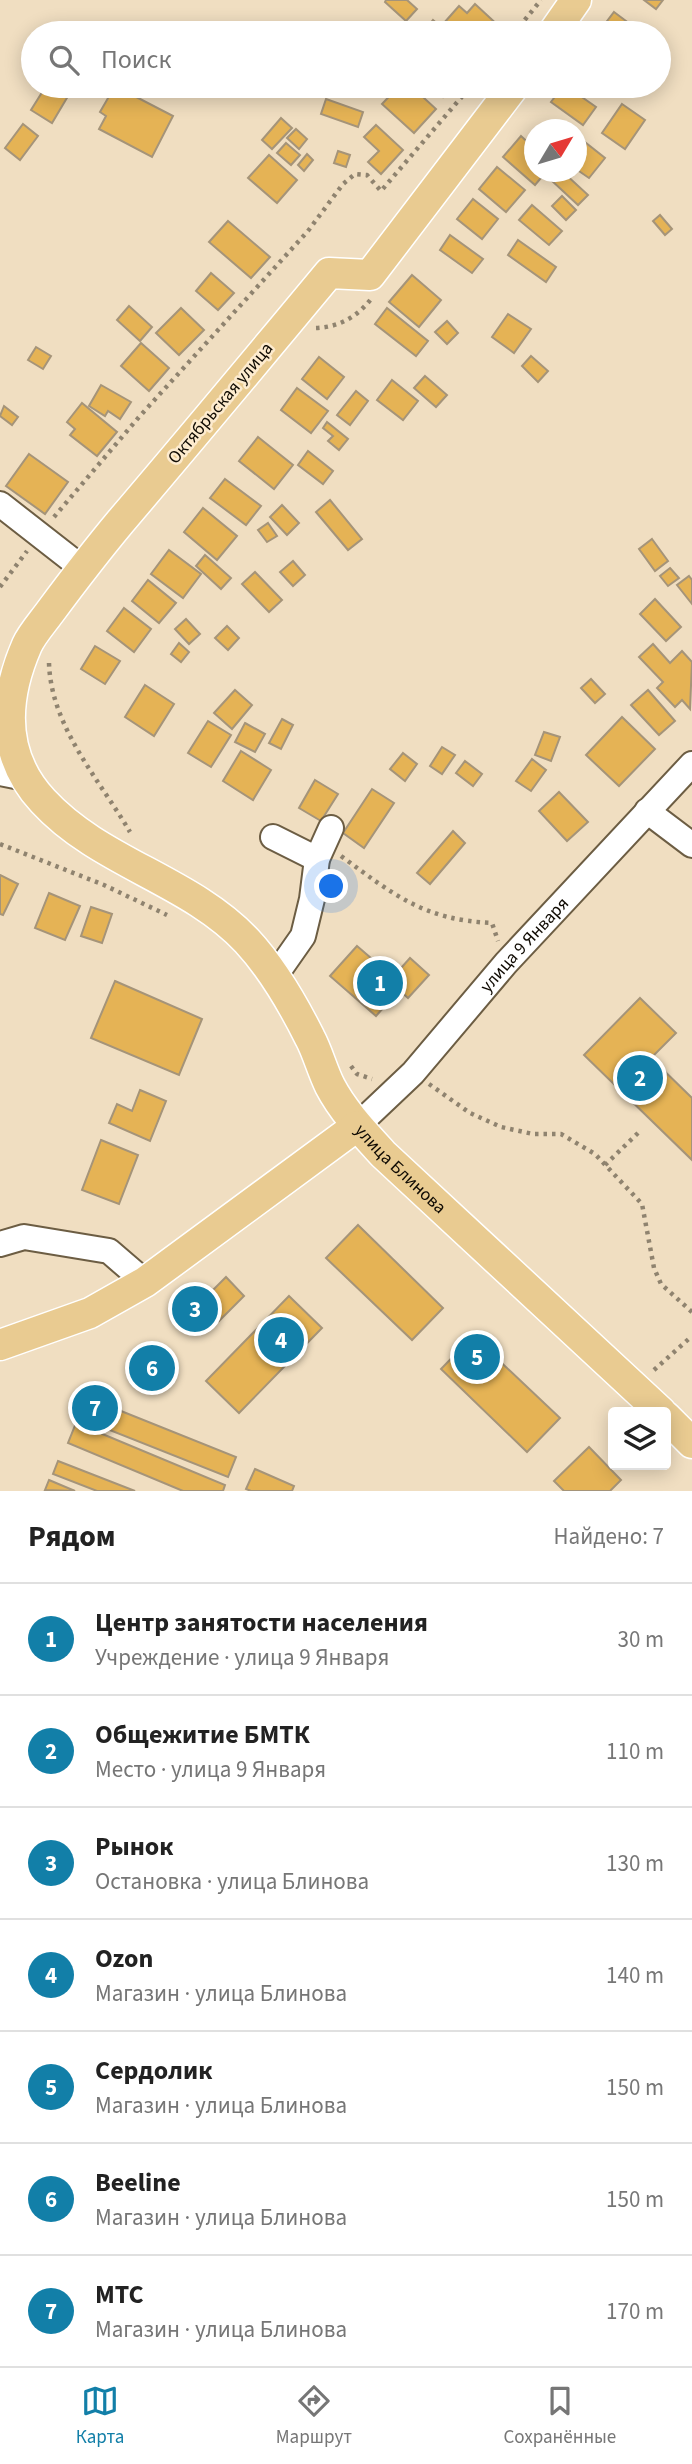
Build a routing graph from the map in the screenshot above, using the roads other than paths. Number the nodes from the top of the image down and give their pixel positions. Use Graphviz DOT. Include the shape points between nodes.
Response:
graph roads {
  1 [pos="576,0"];
  2 [pos="561,21"];
  3 [pos="505,98"];
  4 [pos="0,504"];
  5 [pos="82,568"];
  6 [pos="8,686"];
  7 [pos="692,764"];
  8 [pos="12,775"];
  9 [pos="647,811"];
  10 [pos="273,837"];
  11 [pos="692,845"];
  12 [pos="275,976"];
  13 [pos="357,1126"];
  14 [pos="0,1244"];
  15 [pos="145,1282"];
  16 [pos="0,1345"];
  17 [pos="656,1407"];
  18 [pos="671,1422"];
  19 [pos="691,1440"];
  1 -- 2 [label="main road"];
  3 -- 5 [label="main road, Октябрьская улица" via="370,275 329,273"];
  4 -- 5 [label="street"];
  5 -- 6 [label="main road, Октябрьская улица" via="27,643"];
  6 -- 8 [label="main road, Октябрьская улица"];
  7 -- 9 [label="street, улица 9 Января"];
  8 -- 12 [label="main road, Октябрьская улица" via="81,835 210,909 247,940"];
  9 -- 11 [label="street"];
  9 -- 13 [label="street, улица 9 Января" via="506,963 413,1073"];
  10 -- 12 [label="street" via="324,843 303,936"];
  12 -- 13 [label="main road, Октябрьская улица" via="311,1039 330,1087"];
  13 -- 15 [label="main road, улица Блинова"];
  13 -- 17 [label="main road, улица Блинова"];
  14 -- 15 [label="street" via="24,1237 109,1251"];
  15 -- 16 [label="main road, улица Блинова" via="90,1313"];
  18 -- 19 [label="main road"];
}
